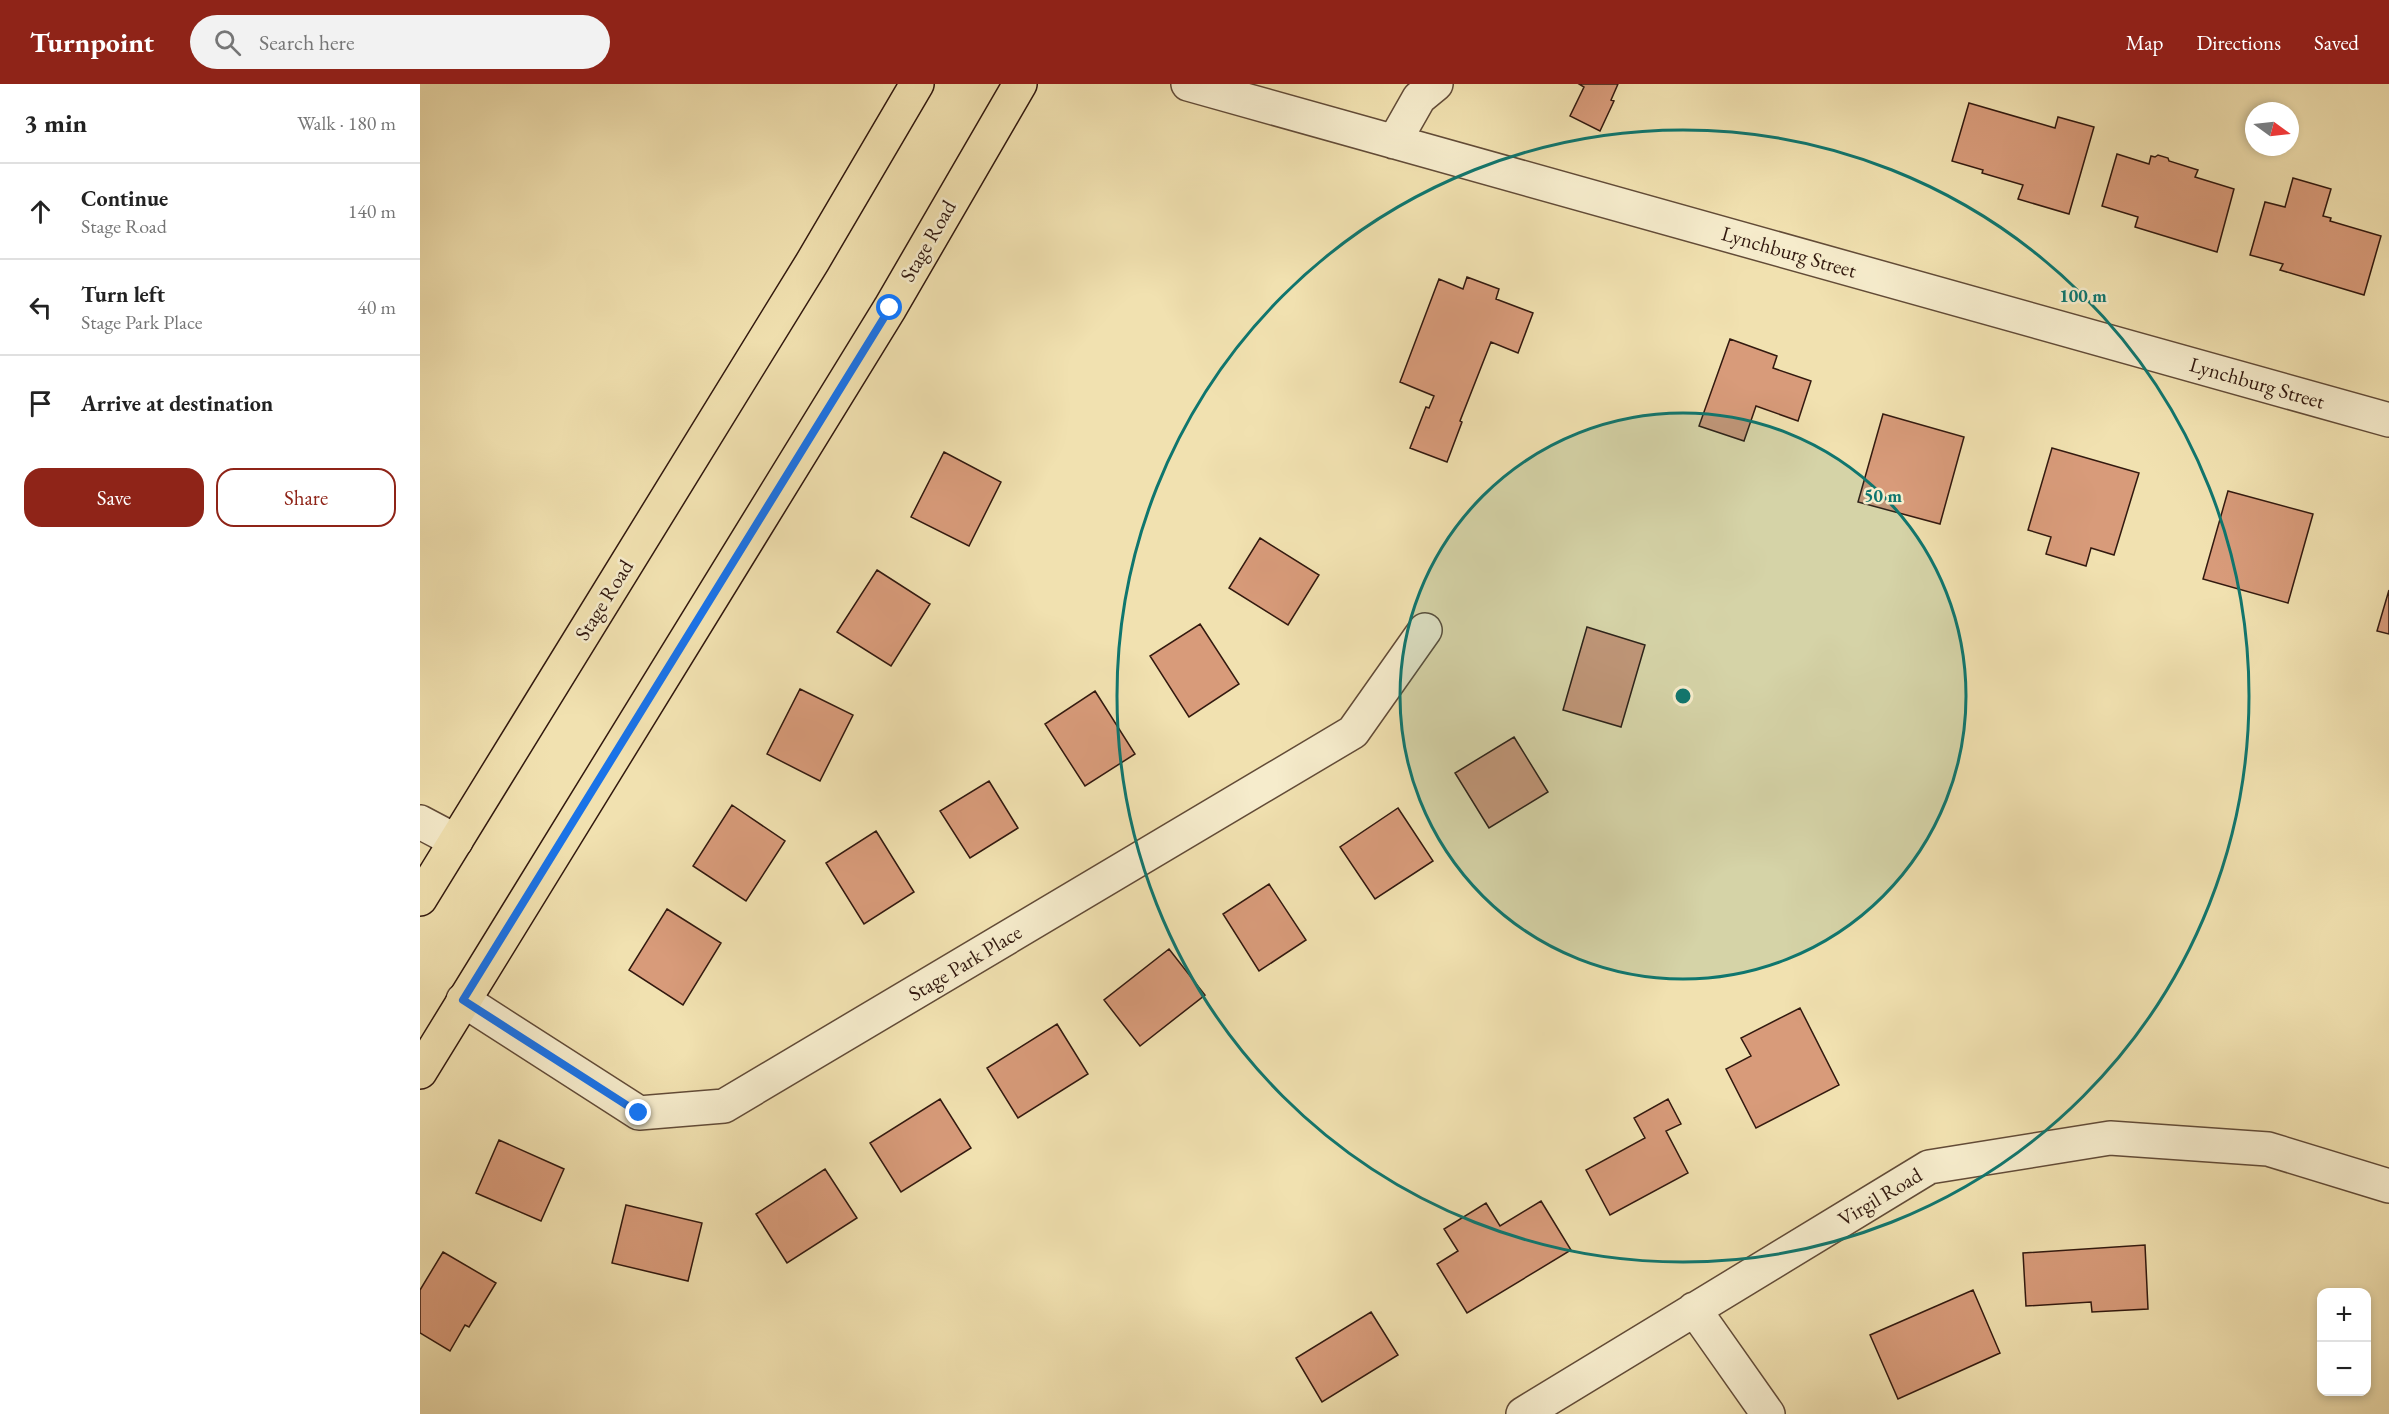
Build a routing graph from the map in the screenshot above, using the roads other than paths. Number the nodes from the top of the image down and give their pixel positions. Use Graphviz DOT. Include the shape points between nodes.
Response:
graph roads {
  1 [pos="917,84"];
  2 [pos="1020,84"];
  3 [pos="1188,84"];
  4 [pos="1436,84"];
  5 [pos="1394,141"];
  6 [pos="2389,420"];
  7 [pos="1425,630"];
  8 [pos="420,822"];
  9 [pos="456,841"];
  10 [pos="420,899"];
  11 [pos="463,1000"];
  12 [pos="420,1072"];
  13 [pos="2389,1186"];
  14 [pos="1694,1309"];
  15 [pos="1523,1414"];
  16 [pos="1768,1414"];
  1 -- 9 [label="main road, Stage Road" via="813,261"];
  2 -- 11 [label="main road, Stage Road" via="884,318"];
  3 -- 5 [label="street, Lynchburg Street"];
  4 -- 5 [label="street" via="1419,98"];
  5 -- 6 [label="street, Lynchburg Street"];
  7 -- 11 [label="street, Stage Park Place" via="1353,732 724,1106 639,1113"];
  8 -- 9 [label="street"];
  9 -- 10 [label="main road, Stage Road"];
  11 -- 12 [label="main road, Stage Road"];
  13 -- 14 [label="street, Virgil Road" via="2268,1149 2110,1137 1929,1167"];
  14 -- 15 [label="street, Virgil Road"];
  14 -- 16 [label="street"];
}
